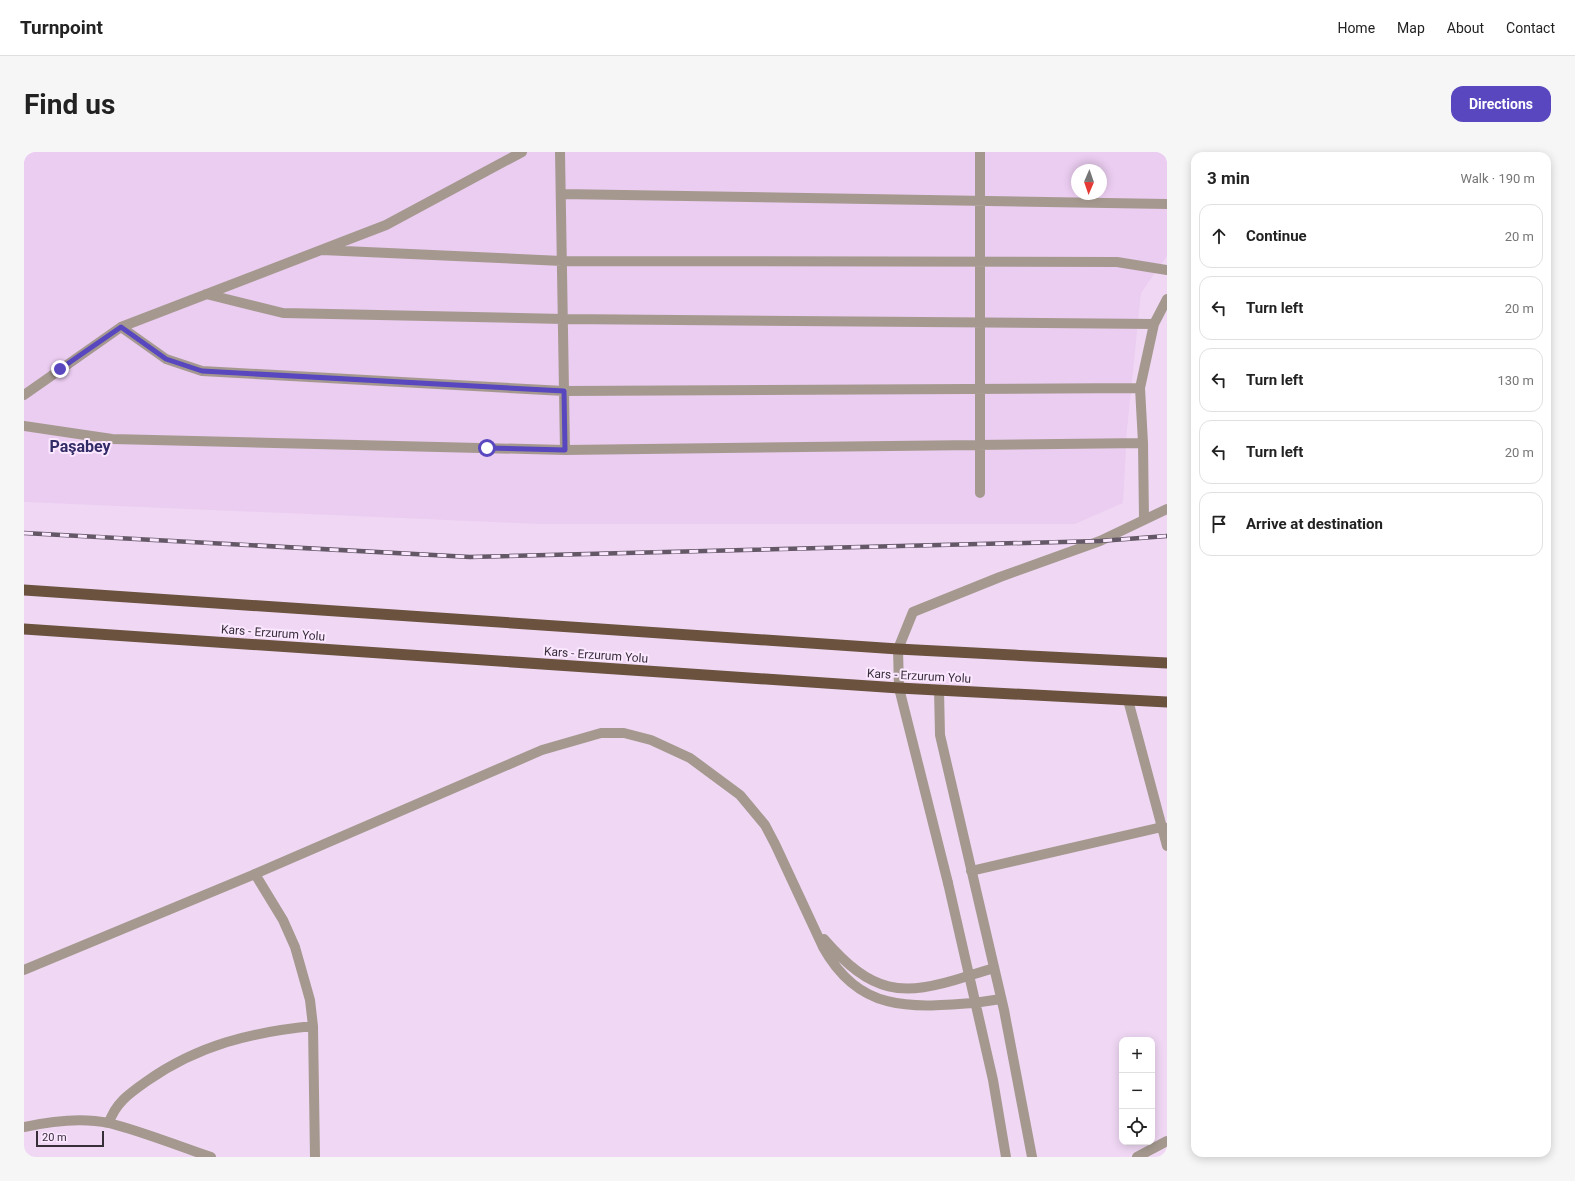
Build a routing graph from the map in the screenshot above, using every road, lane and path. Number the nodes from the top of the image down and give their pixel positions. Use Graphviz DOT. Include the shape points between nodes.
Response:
graph roads {
  1 [pos="522,152"];
  2 [pos="560,152"];
  3 [pos="980,152"];
  4 [pos="561,194"];
  5 [pos="980,201"];
  6 [pos="1167,204"];
  7 [pos="322,250"];
  8 [pos="562,261"];
  9 [pos="980,261"];
  10 [pos="1167,270"];
  11 [pos="206,294"];
  12 [pos="1167,299"];
  13 [pos="563,319"];
  14 [pos="980,322"];
  15 [pos="1154,324"];
  16 [pos="121,327"];
  17 [pos="980,388"];
  18 [pos="1140,388"];
  19 [pos="564,391"];
  20 [pos="24,395"];
  21 [pos="24,426"];
  22 [pos="1143,443"];
  23 [pos="980,445"];
  24 [pos="565,450"];
  25 [pos="980,493"];
  26 [pos="1167,509"];
  27 [pos="1144,519"];
  28 [pos="24,590"];
  29 [pos="24,629"];
  30 [pos="898,649"];
  31 [pos="1167,663"];
  32 [pos="899,688"];
  33 [pos="938,690"];
  34 [pos="1128,700"];
  35 [pos="1167,702"];
  36 [pos="1165,828"];
  37 [pos="1167,846"];
  38 [pos="971,871"];
  39 [pos="255,874"];
  40 [pos="816,930"];
  41 [pos="994,968"];
  42 [pos="24,970"];
  43 [pos="968,976"];
  44 [pos="1002,999"];
  45 [pos="974,1003"];
  46 [pos="314,1026"];
  47 [pos="109,1123"];
  48 [pos="24,1127"];
  49 [pos="1167,1141"];
  50 [pos="211,1157"];
  51 [pos="315,1157"];
  52 [pos="1006,1157"];
  53 [pos="1032,1157"];
  54 [pos="1137,1157"];
  1 -- 7 [label="street" via="386,226"];
  2 -- 4 [label="street"];
  3 -- 5 [label="street"];
  4 -- 5 [label="street"];
  4 -- 8 [label="street"];
  5 -- 6 [label="street"];
  5 -- 9 [label="street"];
  7 -- 8 [label="street"];
  7 -- 11 [label="street"];
  8 -- 9 [label="street"];
  8 -- 13 [label="street"];
  9 -- 10 [label="street" via="1117,262"];
  9 -- 14 [label="street"];
  11 -- 13 [label="street" via="283,313"];
  11 -- 16 [label="street"];
  12 -- 15 [label="street"];
  13 -- 14 [label="street"];
  13 -- 19 [label="street"];
  14 -- 15 [label="street"];
  14 -- 17 [label="street"];
  15 -- 18 [label="street"];
  16 -- 19 [label="street" via="166,359 202,371"];
  16 -- 20 [label="street"];
  17 -- 18 [label="street"];
  17 -- 19 [label="street"];
  17 -- 23 [label="street"];
  18 -- 22 [label="street"];
  19 -- 24 [label="street"];
  21 -- 24 [label="street" via="112,439"];
  22 -- 23 [label="street"];
  22 -- 27 [label="street"];
  23 -- 24 [label="street"];
  23 -- 25 [label="street"];
  26 -- 27 [label="street"];
  27 -- 30 [label="street" via="1100,541 913,612"];
  28 -- 30 [label="highway"];
  29 -- 32 [label="highway, Kars - Erzurum Yolu"];
  30 -- 31 [label="highway"];
  30 -- 32 [label="street"];
  32 -- 33 [label="highway, Kars - Erzurum Yolu"];
  32 -- 43 [label="street"];
  33 -- 34 [label="highway, Kars - Erzurum Yolu"];
  33 -- 38 [label="street" via="940,735"];
  34 -- 35 [label="highway, Kars - Erzurum Yolu"];
  34 -- 36 [label="street"];
  36 -- 37 [label="street"];
  36 -- 38 [label="street"];
  38 -- 41 [label="street"];
  39 -- 40 [label="street" via="542,750 601,733 624,733 651,740 690,758 740,795 765,825"];
  39 -- 42 [label="street"];
  39 -- 46 [label="street" via="283,920 295,947 310,1000"];
  40 -- 43 [label="street" via="850,967 863,976 885,985 900,989 916,988 939,985"];
  40 -- 45 [label="street" via="840,972 860,990 875,997 913,1006"];
  41 -- 43 [label="street"];
  41 -- 44 [label="street"];
  43 -- 45 [label="street"];
  44 -- 45 [label="street"];
  44 -- 53 [label="street"];
  45 -- 52 [label="street"];
  46 -- 47 [label="street" via="248,1035 221,1043 170,1065 122,1100"];
  46 -- 51 [label="street"];
  47 -- 48 [label="street" via="77,1120"];
  47 -- 50 [label="street"];
  49 -- 54 [label="street"];
}
